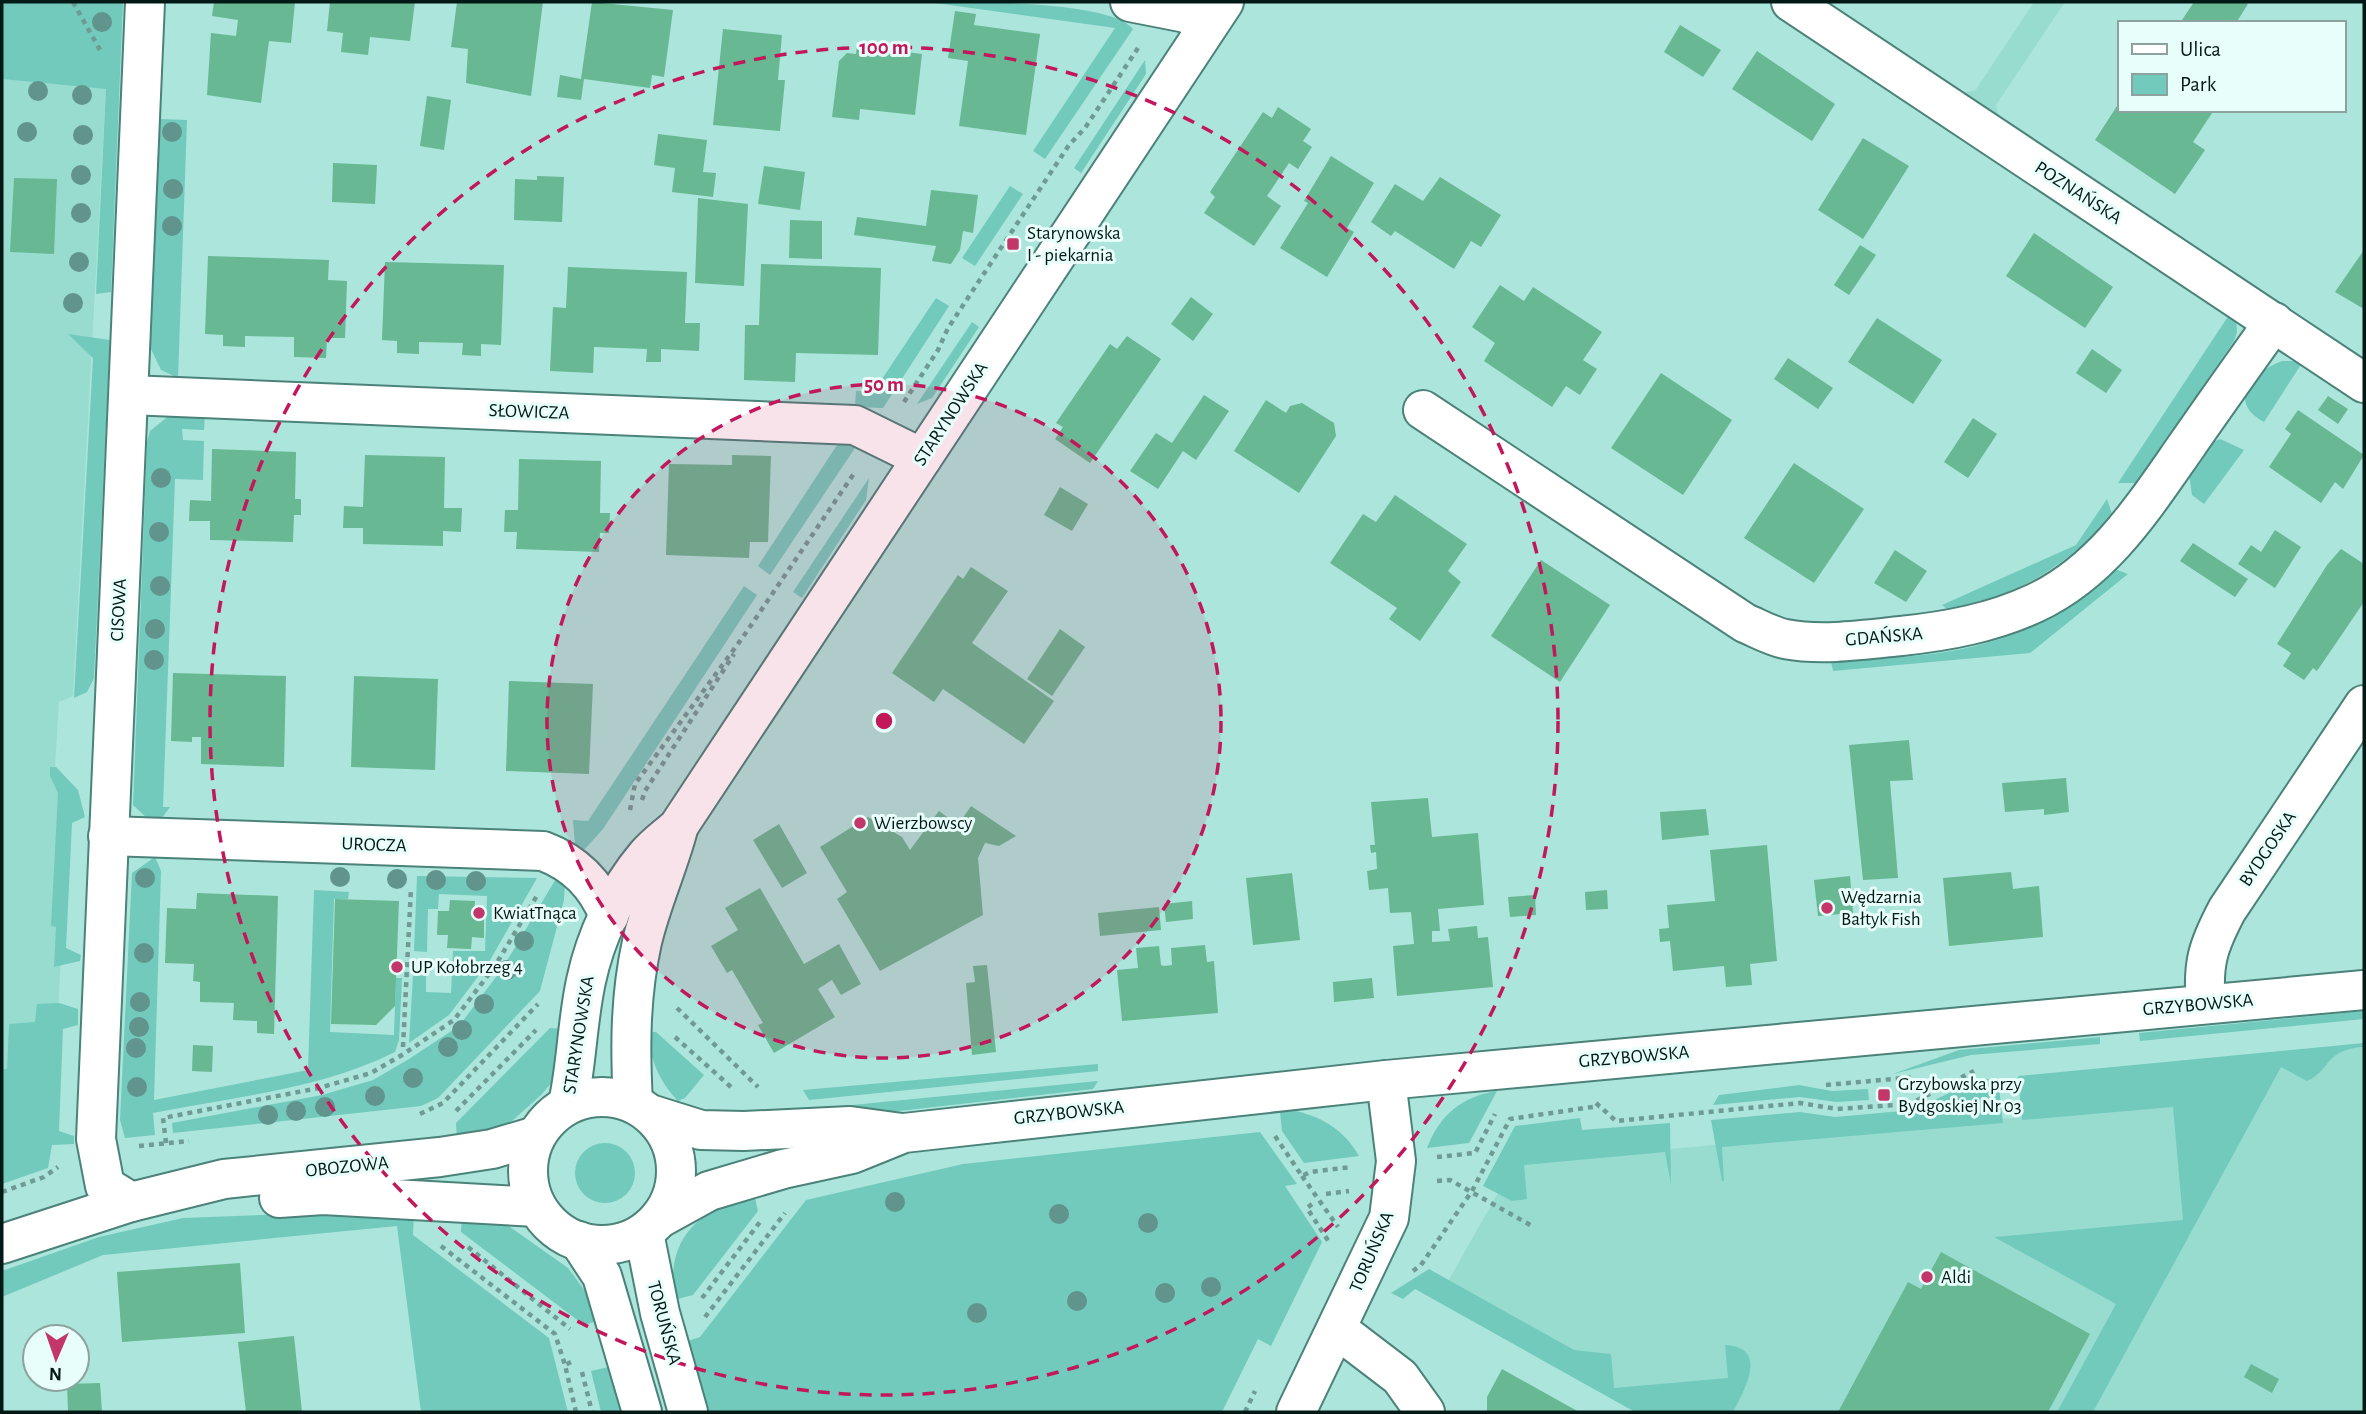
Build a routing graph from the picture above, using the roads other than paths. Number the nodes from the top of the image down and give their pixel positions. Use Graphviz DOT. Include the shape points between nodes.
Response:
graph roads {
  1 [pos="145,2"];
  2 [pos="1791,2"];
  3 [pos="1148,4"];
  4 [pos="1216,14"];
  5 [pos="2274,322"];
  6 [pos="2364,383"];
  7 [pos="129,396"];
  8 [pos="1423,410"];
  9 [pos="922,458"];
  10 [pos="2364,705"];
  11 [pos="678,827"];
  12 [pos="108,836"];
  13 [pos="609,916"];
  14 [pos="2364,990"];
  15 [pos="2206,1004"];
  16 [pos="1386,1080"];
  17 [pos="568,1104"];
  18 [pos="643,1109"];
  19 [pos="904,1133"];
  20 [pos="536,1136"];
  21 [pos="145,1200"];
  22 [pos="537,1207"];
  23 [pos="652,1226"];
  24 [pos="579,1241"];
  25 [pos="2,1244"];
  26 [pos="1337,1329"];
  27 [pos="642,1412"];
  28 [pos="688,1412"];
  29 [pos="1296,1412"];
  30 [pos="1425,1412"];
  1 -- 7 [label="street, CISOWA"];
  2 -- 5 [label="street, POZNAŃSKA"];
  3 -- 4 [label="street"];
  4 -- 9 [label="street, STARYNOWSKA"];
  5 -- 6 [label="street, POZNAŃSKA"];
  5 -- 8 [label="street, GDAŃSKA" via="2134,520 2107,552 2074,580 1996,619 1873,639 1783,639 1745,623"];
  7 -- 9 [label="street, SŁOWICZA" via="855,425"];
  7 -- 12 [label="street, CISOWA"];
  9 -- 11 [label="street, STARYNOWSKA"];
  10 -- 15 [label="street, BYDGOSKA" via="2227,910 2205,958"];
  11 -- 13 [label="street, STARYNOWSKA" via="646,855"];
  11 -- 18 [label="street, STARYNOWSKA" via="637,971 630,1031"];
  12 -- 13 [label="street, UROCZA" via="543,851 586,878 599,892"];
  12 -- 21 [label="street, CISOWA" via="96,1139 105,1186"];
  13 -- 17 [label="street, STARYNOWSKA" via="586,981"];
  14 -- 15 [label="street, GRZYBOWSKA"];
  15 -- 16 [label="street, GRZYBOWSKA"];
  16 -- 19 [label="street, GRZYBOWSKA"];
  16 -- 26 [label="street, TORUŃSKA" via="1396,1161 1393,1200 1379,1245"];
  17 -- 18 [label="street" via="607,1096"];
  17 -- 20 [label="street"];
  18 -- 19 [label="street, GRZYBOWSKA" via="701,1130 850,1126"];
  18 -- 23 [label="street" via="670,1138 677,1166 673,1193"];
  19 -- 23 [label="street, GRZYBOWSKA" via="852,1154 709,1191"];
  20 -- 21 [label="street, OBOZOWA" via="492,1149 427,1158 224,1179"];
  20 -- 22 [label="street" via="527,1172"];
  21 -- 22 [label="street, OBOZOWA" via="323,1195"];
  21 -- 25 [label="street, OBOZOWA"];
  22 -- 24 [label="street" via="555,1228"];
  23 -- 24 [label="street" via="612,1244"];
  23 -- 28 [label="street, TORUŃSKA" via="663,1324"];
  24 -- 27 [label="street" via="602,1276"];
  26 -- 29 [label="street, TORUŃSKA"];
  26 -- 30 [label="street" via="1400,1377"];
}
